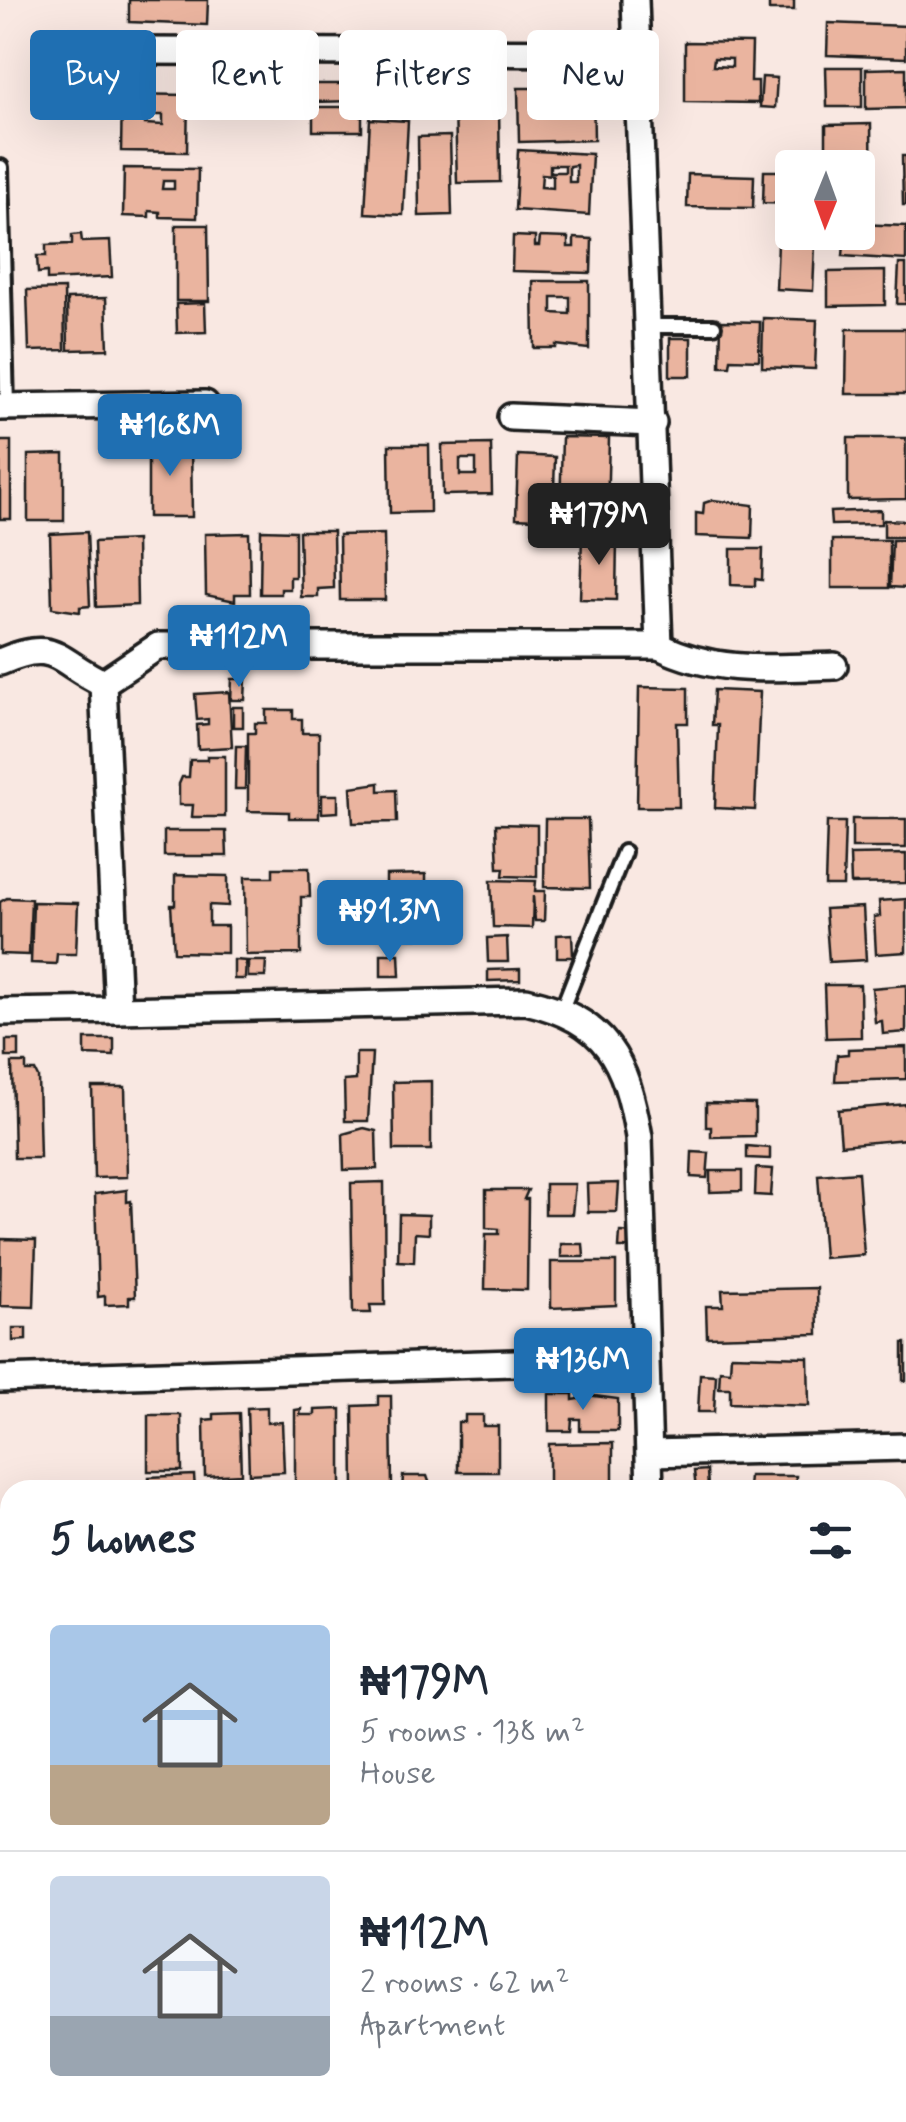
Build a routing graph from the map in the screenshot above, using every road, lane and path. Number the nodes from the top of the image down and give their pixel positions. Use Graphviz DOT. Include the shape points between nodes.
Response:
graph roads {
  1 [pos="636,0"];
  2 [pos="635,30"];
  3 [pos="156,51"];
  4 [pos="527,53"];
  5 [pos="638,120"];
  6 [pos="1,167"];
  7 [pos="649,326"];
  8 [pos="714,326"];
  9 [pos="205,404"];
  10 [pos="4,407"];
  11 [pos="511,417"];
  12 [pos="653,423"];
  13 [pos="659,646"];
  14 [pos="0,662"];
  15 [pos="834,666"];
  16 [pos="103,683"];
  17 [pos="624,852"];
  18 [pos="562,1008"];
  19 [pos="118,1010"];
  20 [pos="0,1012"];
  21 [pos="645,1359"];
  22 [pos="0,1379"];
  23 [pos="906,1447"];
  24 [pos="650,1453"];
  25 [pos="650,1480"];
  1 -- 2 [label="street"];
  3 -- 4 [label="street"];
  5 -- 7 [label="street"];
  6 -- 10 [label="lane"];
  7 -- 8 [label="lane"];
  7 -- 12 [label="street"];
  9 -- 10 [label="street"];
  11 -- 12 [label="street"];
  12 -- 13 [label="street"];
  13 -- 15 [label="street" via="693,662 739,669"];
  13 -- 16 [label="street" via="158,646"];
  14 -- 16 [label="street" via="34,649 52,651"];
  16 -- 19 [label="street"];
  17 -- 18 [label="lane"];
  18 -- 19 [label="street" via="526,1001"];
  18 -- 21 [label="street" via="605,1043 630,1083 639,1137"];
  19 -- 20 [label="street"];
  21 -- 22 [label="street"];
  21 -- 24 [label="street"];
  23 -- 24 [label="street"];
  24 -- 25 [label="street"];
}
